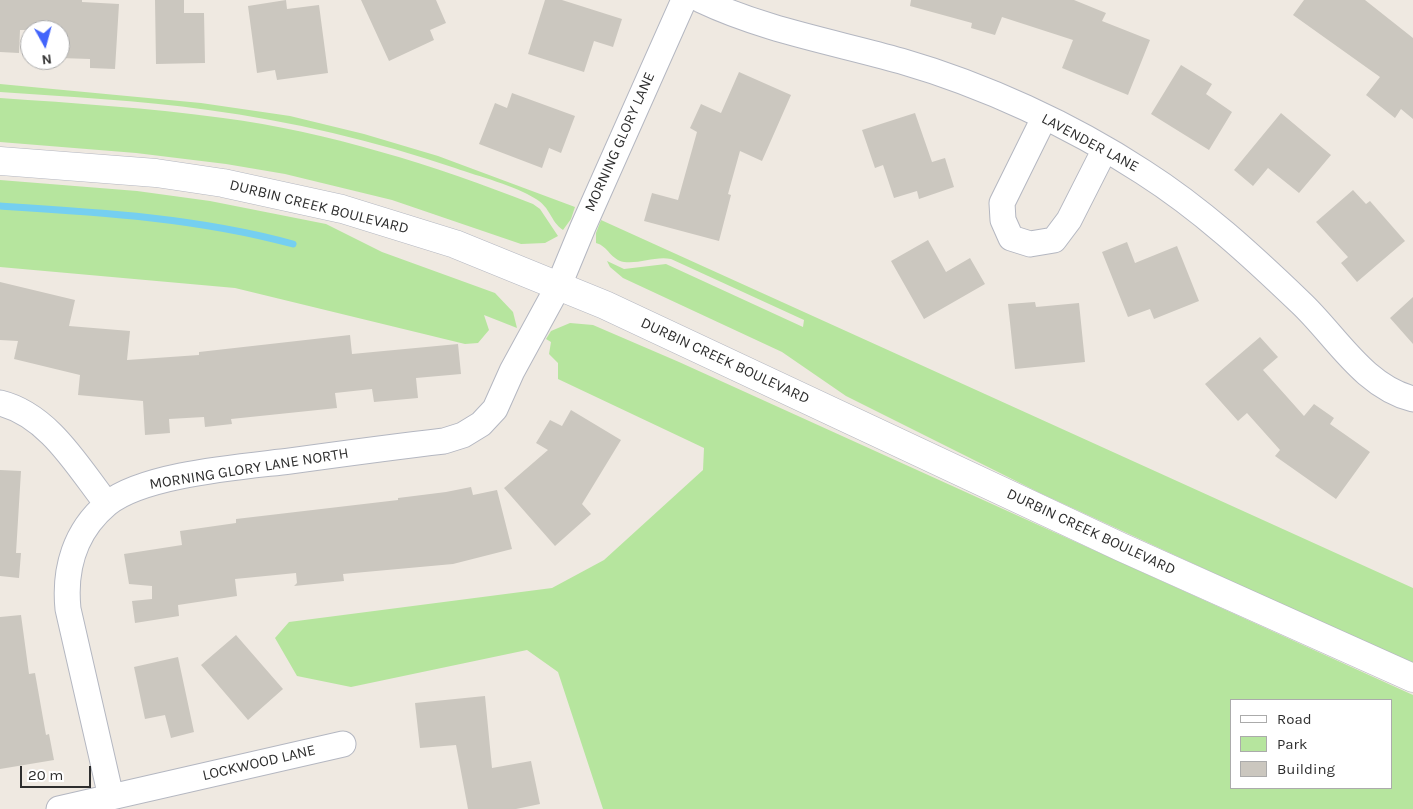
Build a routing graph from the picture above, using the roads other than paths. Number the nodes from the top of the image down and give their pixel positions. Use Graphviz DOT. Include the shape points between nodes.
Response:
graph roads {
  1 [pos="684,0"];
  2 [pos="701,0"];
  3 [pos="1044,118"];
  4 [pos="1105,149"];
  5 [pos="0,161"];
  6 [pos="559,285"];
  7 [pos="1413,399"];
  8 [pos="0,403"];
  9 [pos="107,504"];
  10 [pos="1413,678"];
  11 [pos="343,744"];
  12 [pos="111,797"];
  13 [pos="59,809"];
  1 -- 6 [label="street, MORNING GLORY LANE"];
  2 -- 3 [label="street, LAVENDER LANE" via="759,23 937,73"];
  3 -- 4 [label="street, LAVENDER LANE"];
  3 -- 4 [label="street" via="1002,203 1003,220 1011,238 1030,244 1054,240 1069,220"];
  4 -- 7 [label="street, LAVENDER LANE" via="1185,200 1245,249 1367,374 1392,392"];
  5 -- 6 [label="street, DURBIN CREEK BOULEVARD" via="156,173 232,185 342,209 454,244"];
  6 -- 9 [label="street, MORNING GLORY LANE NORTH" via="495,409 464,435 227,469 134,488"];
  6 -- 10 [label="street, DURBIN CREEK BOULEVARD" via="1121,547"];
  8 -- 9 [label="street" via="32,417 47,429"];
  9 -- 12 [label="street, MORNING GLORY LANE NORTH" via="90,521 75,548 67,594"];
  11 -- 12 [label="street, LOCKWOOD LANE"];
  12 -- 13 [label="street, LOCKWOOD LANE"];
}
